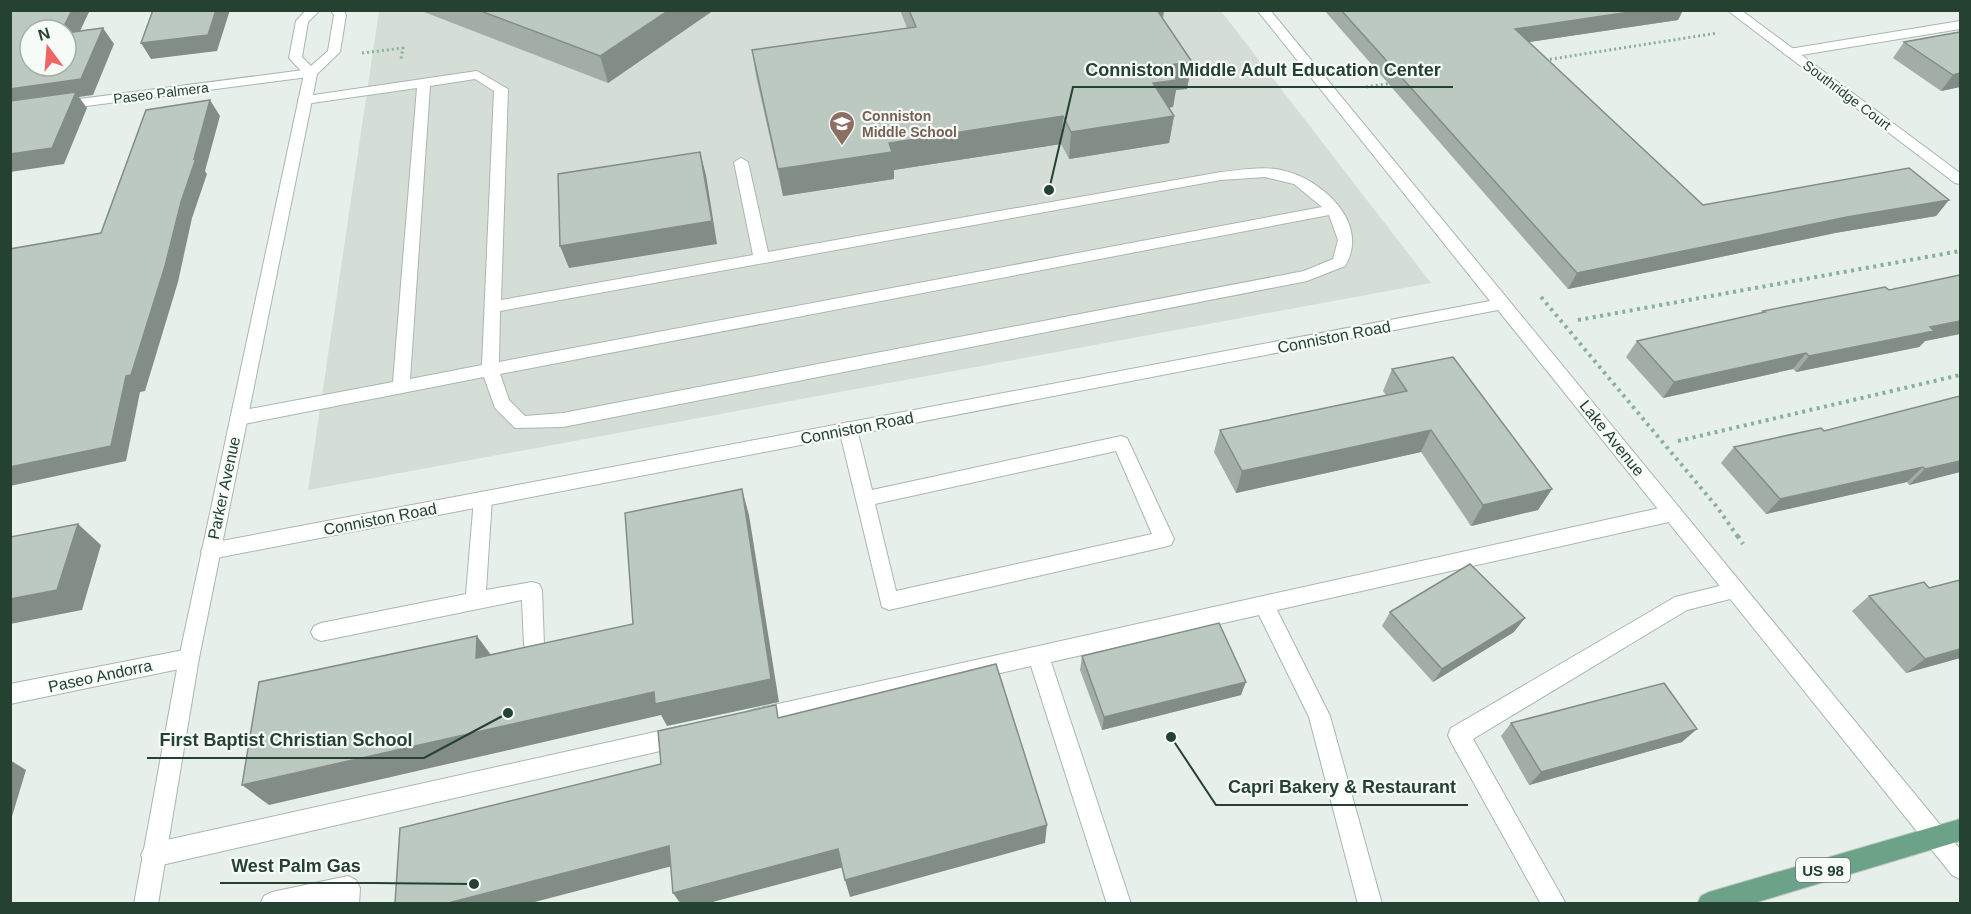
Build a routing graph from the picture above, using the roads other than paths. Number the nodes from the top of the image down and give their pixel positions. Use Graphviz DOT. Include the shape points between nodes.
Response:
graph roads {
  1 [pos="314,10"];
  2 [pos="336,10"];
  3 [pos="1263,10"];
  4 [pos="1733,10"];
  5 [pos="1960,25"];
  6 [pos="1789,53"];
  7 [pos="311,73"];
  8 [pos="424,83"];
  9 [pos="305,100"];
  10 [pos="10,112"];
  11 [pos="741,162"];
  12 [pos="1960,180"];
  13 [pos="1334,209"];
  14 [pos="762,259"];
  15 [pos="1503,304"];
  16 [pos="493,307"];
  17 [pos="490,369"];
  18 [pos="401,386"];
  19 [pos="239,418"];
  20 [pos="848,429"];
  21 [pos="483,499"];
  22 [pos="864,499"];
  23 [pos="1673,513"];
  24 [pos="211,551"];
  25 [pos="1735,590"];
  26 [pos="475,601"];
  27 [pos="1264,605"];
  28 [pos="321,632"];
  29 [pos="534,645"];
  30 [pos="1038,655"];
  31 [pos="189,658"];
  32 [pos="10,694"];
  33 [pos="736,724"];
  34 [pos="701,731"];
  35 [pos="1960,830"];
  36 [pos="1936,837"];
  37 [pos="153,855"];
  38 [pos="1960,867"];
  39 [pos="146,903"];
  40 [pos="272,903"];
  41 [pos="347,903"];
  42 [pos="1116,903"];
  43 [pos="1370,903"];
  44 [pos="1554,903"];
  45 [pos="1709,903"];
  1 -- 7 [label="street" via="302,21 295,58"];
  2 -- 7 [label="street" via="340,15 334,52"];
  3 -- 15 [label="street, Lake Avenue"];
  4 -- 6 [label="street, Southridge Court"];
  5 -- 6 [label="street"];
  6 -- 12 [label="street, Southridge Court"];
  7 -- 9 [label="street, Parker Avenue"];
  7 -- 10 [label="street, Paseo Palmera"];
  8 -- 9 [label="street"];
  8 -- 16 [label="street" via="477,75 501,89"];
  8 -- 18 [label="street"];
  9 -- 19 [label="street, Parker Avenue"];
  11 -- 14 [label="street"];
  13 -- 14 [label="street" via="1290,177 1262,173 1221,176"];
  13 -- 17 [label="street"];
  13 -- 17 [label="street" via="1346,239 1340,262 1307,276 563,420 521,423 501,403"];
  14 -- 16 [label="street"];
  15 -- 20 [label="street, Conniston Road"];
  15 -- 23 [label="street, Lake Avenue"];
  16 -- 17 [label="street"];
  17 -- 18 [label="street"];
  18 -- 19 [label="street"];
  19 -- 24 [label="street, Parker Avenue"];
  20 -- 21 [label="street, Conniston Road"];
  20 -- 22 [label="street"];
  21 -- 24 [label="street, Conniston Road"];
  21 -- 26 [label="street"];
  22 -- 22 [label="street" via="889,602 1164,539 1121,443"];
  23 -- 25 [label="street, Lake Avenue"];
  23 -- 27 [label="street"];
  24 -- 31 [label="street, Parker Avenue"];
  25 -- 36 [label="street, Lake Avenue"];
  25 -- 44 [label="street" via="1682,603 1459,735"];
  26 -- 28 [label="street"];
  26 -- 29 [label="street" via="532,590"];
  27 -- 30 [label="street"];
  27 -- 43 [label="street" via="1319,716"];
  30 -- 33 [label="street"];
  30 -- 42 [label="street"];
  31 -- 32 [label="street, Paseo Andorra"];
  31 -- 37 [label="street, Parker Avenue"];
  34 -- 37 [label="street"];
  35 -- 36 [label="main road, US 98"];
  36 -- 38 [label="street, Lake Avenue"];
  36 -- 45 [label="main road, US 98"];
  37 -- 39 [label="street, Parker Avenue"];
  40 -- 41 [label="street" via="348,888"];
}
